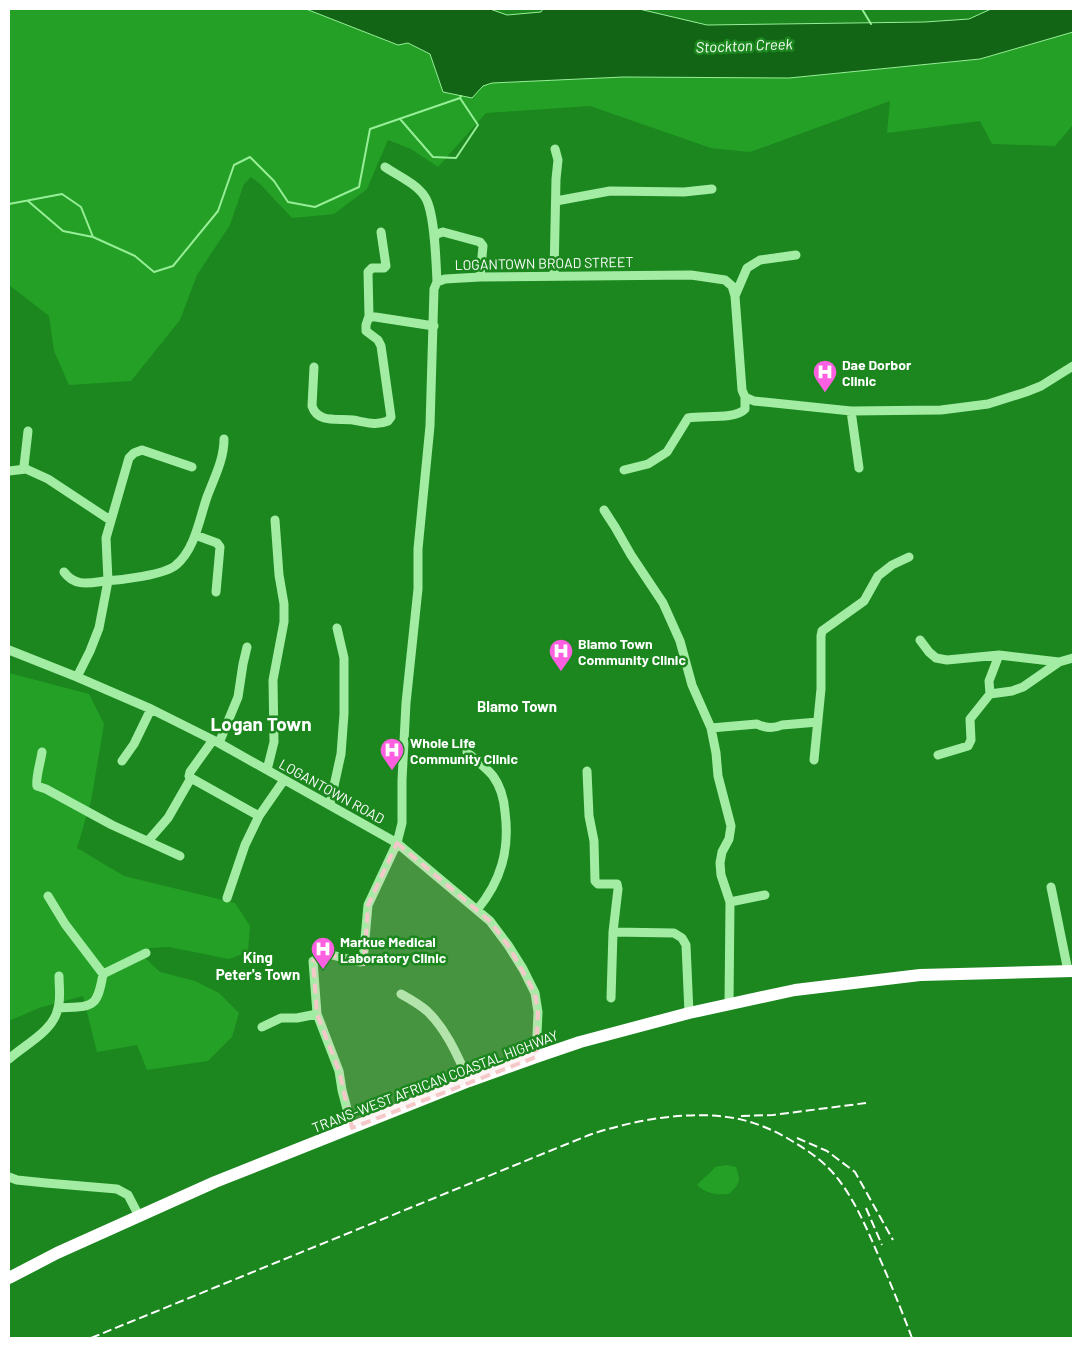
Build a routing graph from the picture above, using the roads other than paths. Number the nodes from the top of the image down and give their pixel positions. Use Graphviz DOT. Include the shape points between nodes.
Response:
graph roads {
  1 [pos="555,149"];
  2 [pos="385,167"];
  3 [pos="712,189"];
  4 [pos="556,201"];
  5 [pos="381,232"];
  6 [pos="434,238"];
  7 [pos="796,255"];
  8 [pos="554,275"];
  9 [pos="480,277"];
  10 [pos="437,282"];
  11 [pos="735,296"];
  12 [pos="369,316"];
  13 [pos="434,326"];
  14 [pos="1073,366"];
  15 [pos="314,367"];
  16 [pos="744,397"];
  17 [pos="851,411"];
  18 [pos="28,431"];
  19 [pos="224,439"];
  20 [pos="192,467"];
  21 [pos="859,468"];
  22 [pos="26,469"];
  23 [pos="624,470"];
  24 [pos="9,471"];
  25 [pos="604,510"];
  26 [pos="110,520"];
  27 [pos="275,520"];
  28 [pos="196,534"];
  29 [pos="909,556"];
  30 [pos="64,572"];
  31 [pos="108,581"];
  32 [pos="216,592"];
  33 [pos="337,628"];
  34 [pos="920,640"];
  35 [pos="247,647"];
  36 [pos="9,650"];
  37 [pos="999,655"];
  38 [pos="1073,658"];
  39 [pos="1059,662"];
  40 [pos="77,677"];
  41 [pos="990,694"];
  42 [pos="151,709"];
  43 [pos="818,722"];
  44 [pos="711,728"];
  45 [pos="216,741"];
  46 [pos="42,752"];
  47 [pos="467,752"];
  48 [pos="938,755"];
  49 [pos="814,760"];
  50 [pos="122,761"];
  51 [pos="267,770"];
  52 [pos="587,771"];
  53 [pos="191,778"];
  54 [pos="284,780"];
  55 [pos="330,804"];
  56 [pos="94,816"];
  57 [pos="259,816"];
  58 [pos="89,825"];
  59 [pos="148,841"];
  60 [pos="397,843"];
  61 [pos="180,856"];
  62 [pos="1051,886"];
  63 [pos="765,895"];
  64 [pos="48,896"];
  65 [pos="227,898"];
  66 [pos="730,902"];
  67 [pos="476,910"];
  68 [pos="613,932"];
  69 [pos="146,953"];
  70 [pos="1071,971"];
  71 [pos="103,974"];
  72 [pos="59,976"];
  73 [pos="401,994"];
  74 [pos="611,998"];
  75 [pos="728,1004"];
  76 [pos="58,1008"];
  77 [pos="689,1013"];
  78 [pos="317,1014"];
  79 [pos="262,1027"];
  80 [pos="536,1057"];
  81 [pos="9,1059"];
  82 [pos="469,1081"];
  83 [pos="352,1128"];
  84 [pos="9,1177"];
  85 [pos="139,1216"];
  86 [pos="9,1278"];
  1 -- 4 [label="street" via="558,167"];
  2 -- 6 [label="street" via="420,190 425,197"];
  3 -- 4 [label="street" via="610,191"];
  4 -- 8 [label="street"];
  5 -- 12 [label="street" via="386,266 372,268 368,272"];
  6 -- 9 [label="street" via="442,232 480,242 483,246"];
  6 -- 10 [label="street"];
  7 -- 11 [label="street" via="760,260 747,268"];
  8 -- 9 [label="street, LOGANTOWN BROAD STREET"];
  8 -- 11 [label="street, LOGANTOWN BROAD STREET" via="691,275 725,280 732,286"];
  9 -- 10 [label="street, LOGANTOWN BROAD STREET"];
  10 -- 13 [label="street, LOGANTOWN BROAD STREET" via="434,289"];
  11 -- 16 [label="street"];
  12 -- 13 [label="street"];
  12 -- 15 [label="street" via="366,332 381,346 391,417 388,421 370,424 321,417 312,406"];
  13 -- 60 [label="street, LOGANTOWN BROAD STREET" via="418,589 406,703 402,823"];
  14 -- 17 [label="street" via="1040,386 988,404 941,410"];
  16 -- 17 [label="street" via="754,401"];
  16 -- 23 [label="street" via="745,409 742,412 688,418 667,452 648,464"];
  17 -- 21 [label="street"];
  18 -- 22 [label="street"];
  19 -- 28 [label="street" via="220,462"];
  20 -- 26 [label="street" via="146,451 134,453 127,462"];
  22 -- 24 [label="street"];
  22 -- 26 [label="street"];
  25 -- 44 [label="street" via="663,603 680,641 692,686"];
  26 -- 31 [label="street" via="106,547"];
  27 -- 51 [label="street" via="284,622 273,680 274,742"];
  28 -- 31 [label="street" via="174,567 158,573"];
  28 -- 32 [label="street" via="220,547"];
  29 -- 43 [label="street" via="878,576 864,601 822,631"];
  30 -- 31 [label="street" via="72,581 79,583"];
  31 -- 40 [label="street" via="99,628"];
  33 -- 55 [label="street" via="344,658 344,722"];
  34 -- 37 [label="street" via="936,658 947,660"];
  35 -- 45 [label="street" via="238,697"];
  36 -- 40 [label="street, LOGANTOWN ROAD"];
  37 -- 39 [label="street"];
  37 -- 41 [label="street" via="990,682"];
  38 -- 39 [label="street"];
  39 -- 41 [label="street" via="1023,687"];
  40 -- 42 [label="street, LOGANTOWN ROAD"];
  41 -- 48 [label="street" via="970,719 971,740 968,746"];
  42 -- 45 [label="street, LOGANTOWN ROAD"];
  42 -- 50 [label="street" via="139,736"];
  43 -- 44 [label="street" via="777,728 763,728 757,724"];
  43 -- 49 [label="street"];
  44 -- 66 [label="street" via="718,776 731,826 720,864"];
  45 -- 51 [label="street, LOGANTOWN ROAD"];
  45 -- 53 [label="street" via="190,772"];
  46 -- 56 [label="street" via="37,786"];
  47 -- 67 [label="street" via="492,774 500,789 507,829 506,854 486,899"];
  51 -- 54 [label="street, LOGANTOWN ROAD"];
  52 -- 68 [label="street" via="595,881 598,884 617,884 618,888"];
  53 -- 57 [label="street"];
  53 -- 59 [label="street" via="168,818"];
  54 -- 55 [label="street, LOGANTOWN ROAD"];
  54 -- 57 [label="street"];
  55 -- 60 [label="street, LOGANTOWN ROAD"];
  56 -- 58 [label="street"];
  56 -- 59 [label="street"];
  57 -- 65 [label="street"];
  59 -- 61 [label="street"];
  60 -- 67 [label="street, LOGANTOWN ROAD"];
  60 -- 78 [label="street, LOGANTOWN BROAD STREET" via="368,905 363,961 328,954 313,961"];
  62 -- 70 [label="street"];
  63 -- 66 [label="street"];
  64 -- 71 [label="street"];
  66 -- 75 [label="street"];
  67 -- 80 [label="street, LOGANTOWN ROAD" via="500,932 531,984 538,1012"];
  68 -- 74 [label="street"];
  68 -- 77 [label="street" via="674,933 682,938 686,945"];
  69 -- 71 [label="street"];
  70 -- 75 [label="highway, TRANS-WEST AFRICAN COASTAL HIGHWAY" via="903,976 795,990"];
  71 -- 76 [label="street" via="97,1000 90,1005"];
  72 -- 76 [label="street"];
  73 -- 82 [label="street" via="420,1005 437,1023"];
  75 -- 77 [label="highway, TRANS-WEST AFRICAN COASTAL HIGHWAY"];
  76 -- 81 [label="street" via="43,1031"];
  77 -- 80 [label="highway, TRANS-WEST AFRICAN COASTAL HIGHWAY"];
  78 -- 79 [label="street" via="281,1018"];
  78 -- 83 [label="street" via="339,1071"];
  80 -- 82 [label="highway, TRANS-WEST AFRICAN COASTAL HIGHWAY"];
  82 -- 83 [label="highway, TRANS-WEST AFRICAN COASTAL HIGHWAY"];
  83 -- 85 [label="highway, TRANS-WEST AFRICAN COASTAL HIGHWAY"];
  84 -- 85 [label="street" via="117,1189 128,1195"];
  85 -- 86 [label="highway, TRANS-WEST AFRICAN COASTAL HIGHWAY"];
}
